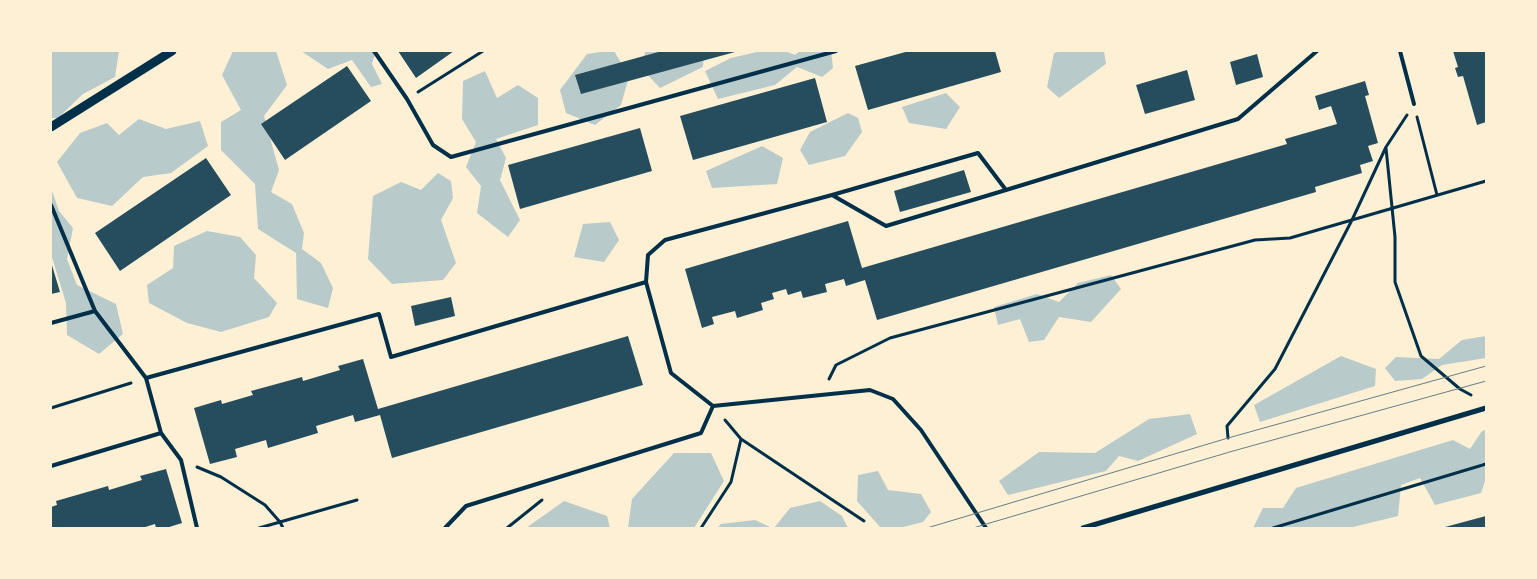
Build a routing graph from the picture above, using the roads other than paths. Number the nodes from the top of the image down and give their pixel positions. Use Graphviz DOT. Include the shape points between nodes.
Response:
graph roads {
  1 [pos="172,51"];
  2 [pos="374,51"];
  3 [pos="836,51"];
  4 [pos="1317,51"];
  5 [pos="1400,51"];
  6 [pos="1414,104"];
  7 [pos="51,127"];
  8 [pos="1006,190"];
  9 [pos="832,195"];
  10 [pos="51,205"];
  11 [pos="646,282"];
  12 [pos="95,311"];
  13 [pos="51,323"];
  14 [pos="146,378"];
  15 [pos="713,406"];
  16 [pos="1486,408"];
  17 [pos="161,433"];
  18 [pos="51,466"];
  19 [pos="1100,525"];
  20 [pos="197,528"];
  21 [pos="444,528"];
  22 [pos="986,528"];
  23 [pos="1083,528"];
  1 -- 7 [label="street"];
  2 -- 3 [label="lane" via="433,144 451,157"];
  4 -- 8 [label="lane" via="1238,119"];
  5 -- 6 [label="lane"];
  8 -- 9 [label="lane" via="886,226"];
  8 -- 9 [label="lane" via="978,153"];
  9 -- 11 [label="lane" via="665,240 648,255"];
  10 -- 12 [label="lane"];
  11 -- 14 [label="lane" via="391,356 378,314"];
  11 -- 15 [label="lane" via="671,373"];
  12 -- 13 [label="lane"];
  12 -- 14 [label="lane"];
  14 -- 17 [label="lane"];
  15 -- 21 [label="lane" via="701,433 466,506"];
  15 -- 22 [label="lane" via="870,390 893,399 921,430"];
  16 -- 19 [label="street"];
  17 -- 18 [label="lane"];
  17 -- 20 [label="lane" via="181,460"];
  19 -- 23 [label="street"];
}
